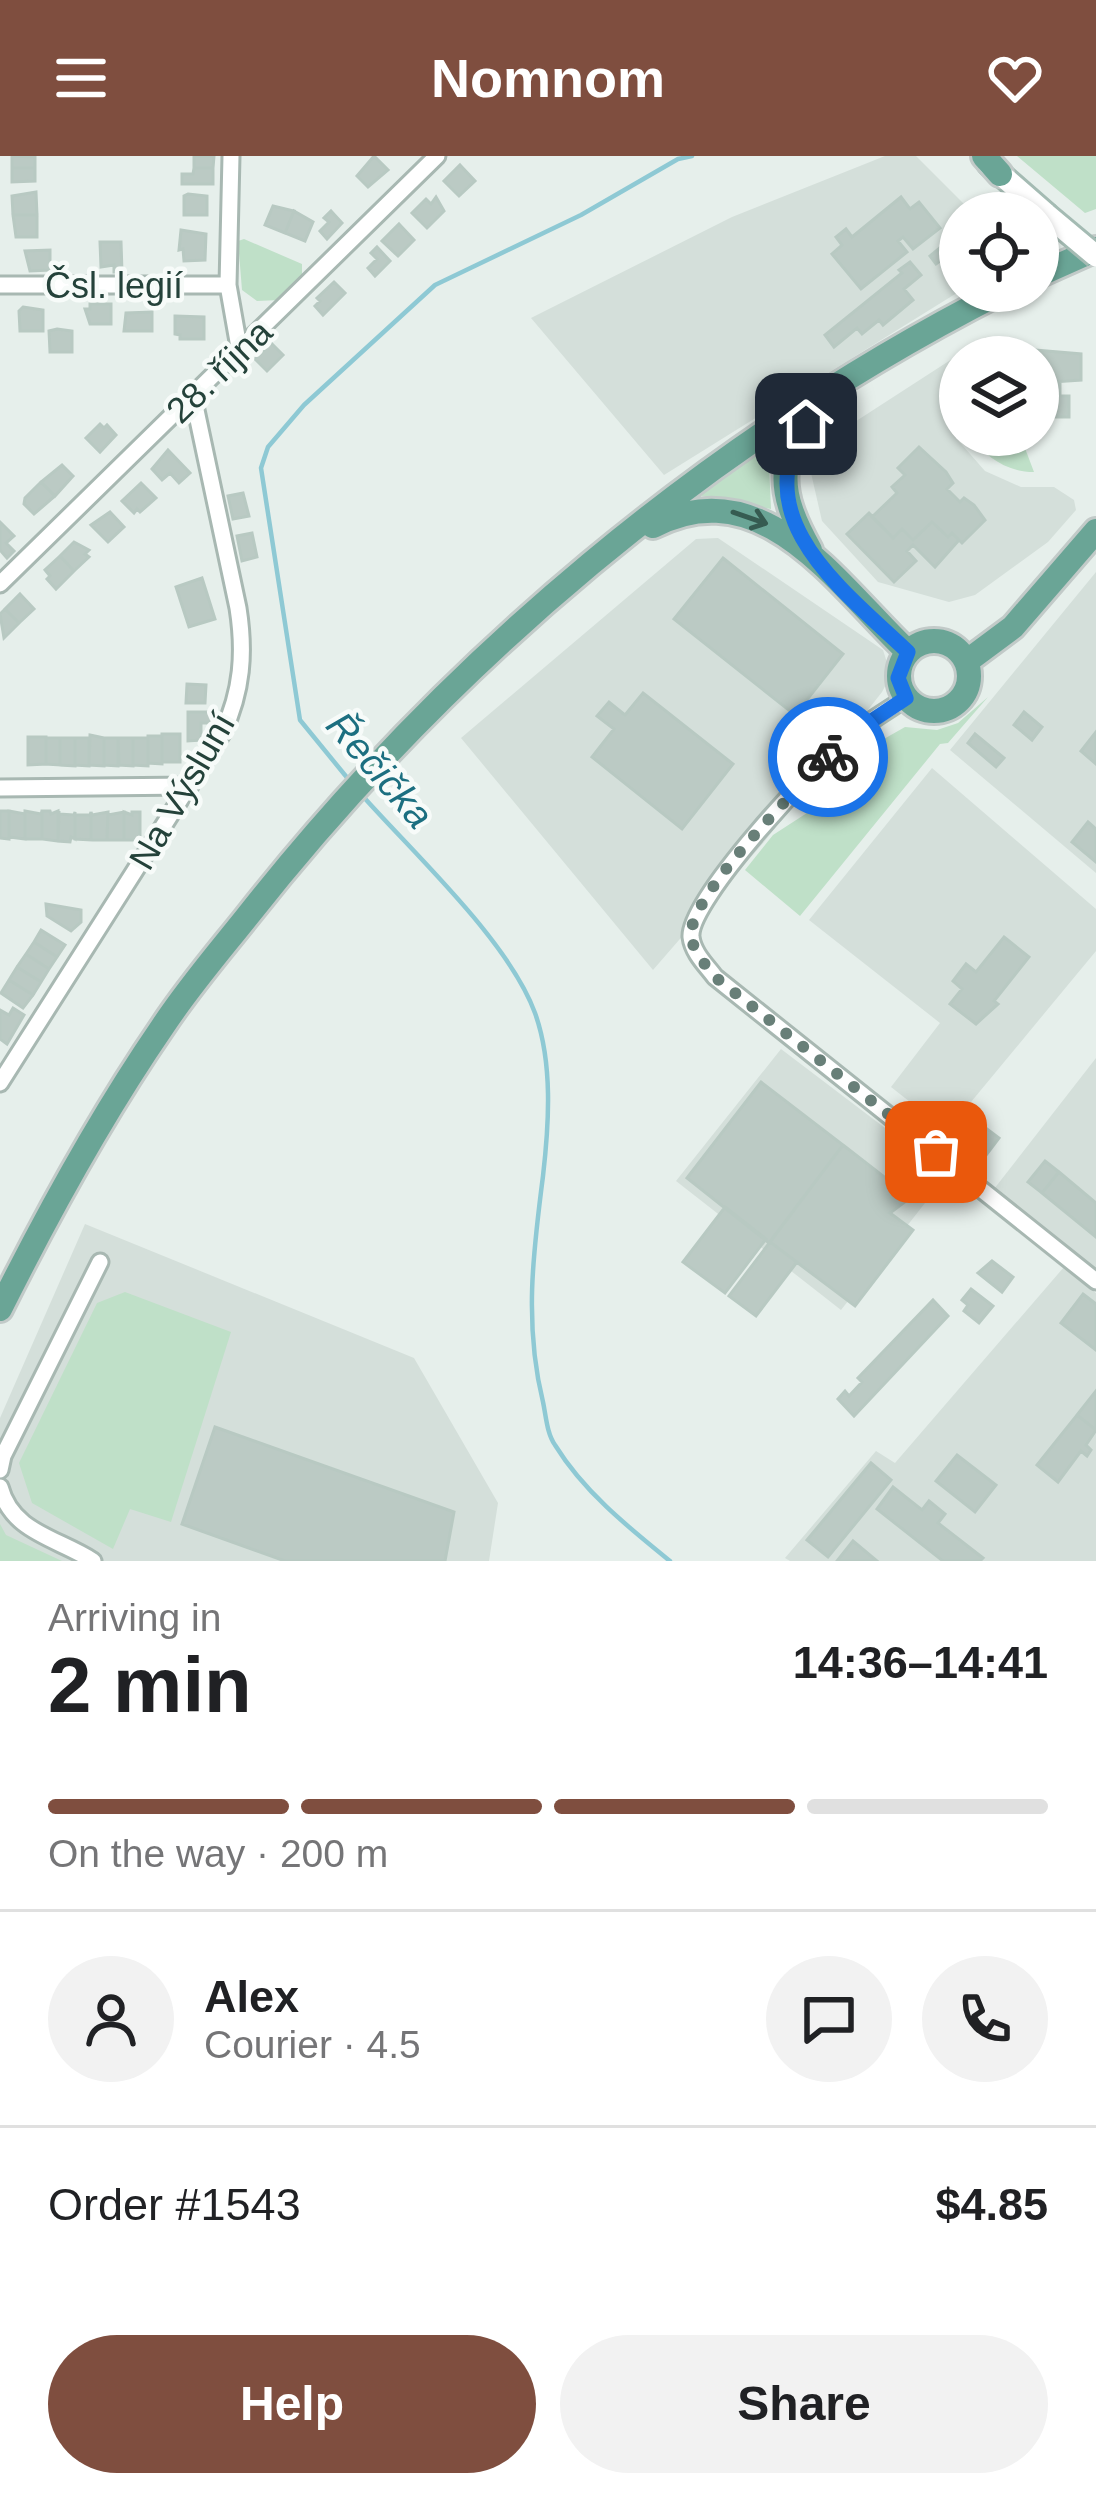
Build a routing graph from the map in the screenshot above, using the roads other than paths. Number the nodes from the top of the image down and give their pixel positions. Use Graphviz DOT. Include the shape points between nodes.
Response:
graph roads {
  1 [pos="231,156"];
  2 [pos="437,156"];
  3 [pos="988,162"];
  4 [pos="1096,253"];
  5 [pos="1059,267"];
  6 [pos="0,285"];
  7 [pos="228,285"];
  8 [pos="966,312"];
  9 [pos="240,352"];
  10 [pos="862,372"];
  11 [pos="193,395"];
  12 [pos="1096,531"];
  13 [pos="603,554"];
  14 [pos="814,557"];
  15 [pos="0,584"];
  16 [pos="908,652"];
  17 [pos="966,662"];
  18 [pos="906,698"];
  19 [pos="190,786"];
  20 [pos="0,788"];
  21 [pos="0,1083"];
  22 [pos="100,1262"];
  23 [pos="1096,1281"];
  24 [pos="0,1309"];
  25 [pos="0,1470"];
  26 [pos="0,1487"];
  27 [pos="94,1561"];
  1 -- 7 [label="street"];
  2 -- 9 [label="street, 28. října"];
  3 -- 4 [label="main road, bridge"];
  4 -- 5 [label="main road"];
  6 -- 7 [label="street, Čsl. legií"];
  7 -- 9 [label="street"];
  8 -- 10 [label="main road"];
  9 -- 11 [label="street, 28. října"];
  10 -- 13 [label="main road"];
  10 -- 14 [label="main road" via="806,424 786,465 787,502"];
  11 -- 15 [label="street, 28. října"];
  11 -- 19 [label="street, Na Výsluní" via="242,660 232,713"];
  12 -- 17 [label="main road" via="1013,627"];
  13 -- 14 [label="main road, one-way" via="669,518 720,508 772,525"];
  13 -- 24 [label="main road" via="469,672 304,844 166,1021 93,1134"];
  14 -- 16 [label="main road"];
  16 -- 17 [label="main road" via="942,642"];
  16 -- 18 [label="main road" via="898,678"];
  17 -- 18 [label="main road" via="964,694 947,709 925,710"];
  18 -- 23 [label="street" via="849,736 768,819 699,907 691,934 697,954 715,977"];
  19 -- 20 [label="street"];
  19 -- 21 [label="street, Na Výsluní"];
  22 -- 25 [label="street"];
  26 -- 27 [label="street" via="4,1505 27,1529"];
}
